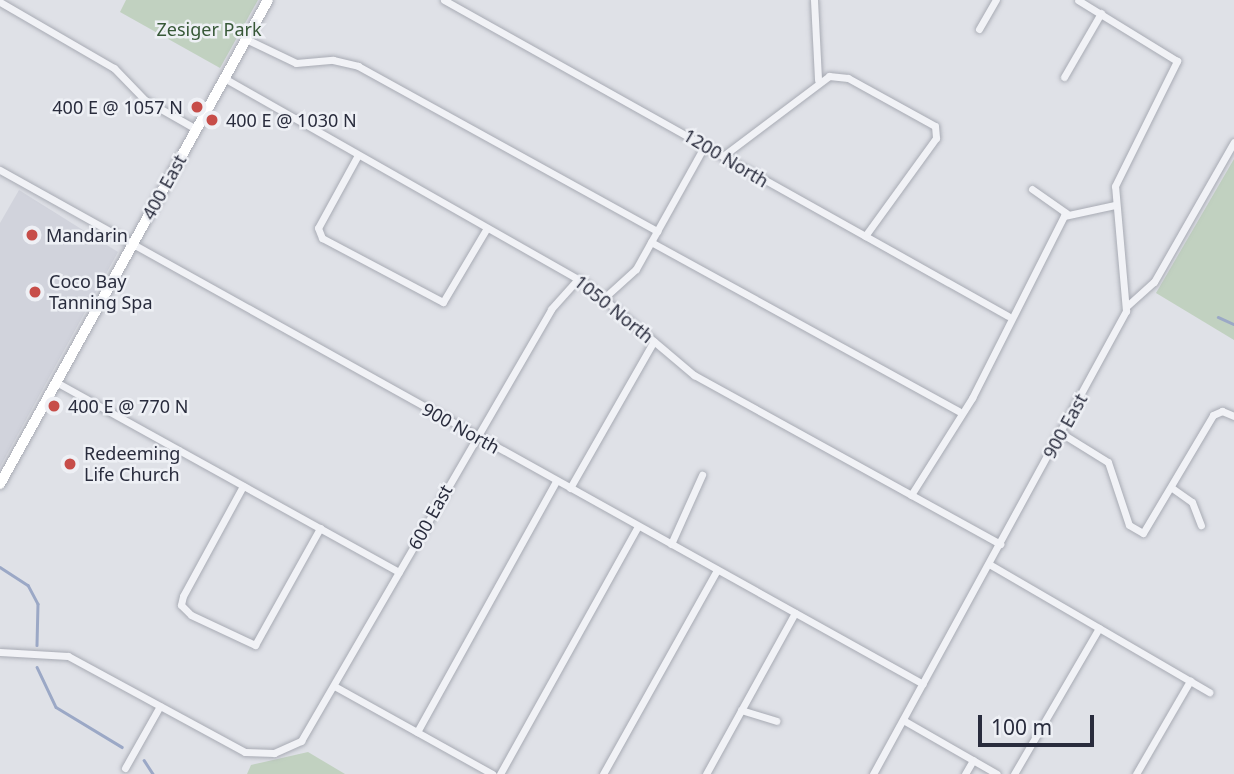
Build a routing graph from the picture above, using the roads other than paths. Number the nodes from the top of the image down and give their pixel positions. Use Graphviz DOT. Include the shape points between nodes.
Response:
graph roads {
  1 [pos="268,0"];
  2 [pos="444,0"];
  3 [pos="814,0"];
  4 [pos="996,0"];
  5 [pos="1078,0"];
  6 [pos="0,2"];
  7 [pos="1101,13"];
  8 [pos="979,29"];
  9 [pos="246,39"];
  10 [pos="1064,77"];
  11 [pos="225,78"];
  12 [pos="818,80"];
  13 [pos="196,129"];
  14 [pos="1234,142"];
  15 [pos="705,145"];
  16 [pos="358,155"];
  17 [pos="723,156"];
  18 [pos="0,170"];
  19 [pos="1032,189"];
  20 [pos="1115,205"];
  21 [pos="1066,213"];
  22 [pos="486,228"];
  23 [pos="657,231"];
  24 [pos="865,236"];
  25 [pos="651,242"];
  26 [pos="132,245"];
  27 [pos="578,279"];
  28 [pos="604,298"];
  29 [pos="1127,306"];
  30 [pos="1008,316"];
  31 [pos="654,341"];
  32 [pos="56,382"];
  33 [pos="959,411"];
  34 [pos="1234,416"];
  35 [pos="1061,433"];
  36 [pos="478,437"];
  37 [pos="702,475"];
  38 [pos="556,481"];
  39 [pos="0,484"];
  40 [pos="243,486"];
  41 [pos="570,488"];
  42 [pos="1172,488"];
  43 [pos="911,495"];
  44 [pos="1201,525"];
  45 [pos="638,526"];
  46 [pos="320,528"];
  47 [pos="671,544"];
  48 [pos="1000,544"];
  49 [pos="989,565"];
  50 [pos="717,570"];
  51 [pos="399,572"];
  52 [pos="795,613"];
  53 [pos="1098,628"];
  54 [pos="0,652"];
  55 [pos="1190,681"];
  56 [pos="923,684"];
  57 [pos="335,687"];
  58 [pos="1209,692"];
  59 [pos="160,706"];
  60 [pos="741,710"];
  61 [pos="903,720"];
  62 [pos="776,722"];
  63 [pos="417,732"];
  64 [pos="973,760"];
  65 [pos="125,768"];
  66 [pos="492,774"];
  67 [pos="500,774"];
  68 [pos="603,774"];
  69 [pos="706,774"];
  70 [pos="873,774"];
  71 [pos="965,774"];
  72 [pos="997,774"];
  73 [pos="1014,774"];
  74 [pos="1136,774"];
  1 -- 9 [label="main road, 400 East"];
  2 -- 15 [label="street, 1200 North"];
  3 -- 12 [label="street"];
  4 -- 8 [label="street"];
  5 -- 7 [label="street"];
  6 -- 13 [label="street" via="114,68 145,100"];
  7 -- 10 [label="street"];
  7 -- 20 [label="street" via="1177,61 1118,176"];
  9 -- 11 [label="main road, 400 East"];
  9 -- 23 [label="street" via="296,63 333,60 358,66"];
  11 -- 13 [label="main road, 400 East"];
  11 -- 16 [label="street, 1050 North"];
  12 -- 17 [label="street"];
  12 -- 24 [label="street" via="848,78 939,130"];
  13 -- 26 [label="main road, 400 East"];
  14 -- 29 [label="street" via="1154,282"];
  15 -- 17 [label="street, 1200 North"];
  15 -- 23 [label="street"];
  16 -- 22 [label="street, 1050 North"];
  16 -- 22 [label="street" via="317,232 443,302"];
  17 -- 24 [label="street, 1200 North"];
  18 -- 26 [label="street, 900 North"];
  19 -- 21 [label="street"];
  20 -- 21 [label="street"];
  20 -- 29 [label="street"];
  21 -- 30 [label="street"];
  22 -- 27 [label="street, 1050 North"];
  23 -- 25 [label="street"];
  24 -- 30 [label="street, 1200 North"];
  25 -- 28 [label="street" via="632,273"];
  25 -- 33 [label="street"];
  26 -- 32 [label="main road, 400 East"];
  26 -- 36 [label="street, 900 North"];
  27 -- 28 [label="street, 1050 North"];
  27 -- 36 [label="street, 600 East" via="551,309"];
  28 -- 31 [label="street, 1050 North"];
  29 -- 35 [label="street, 900 East"];
  30 -- 33 [label="street"];
  31 -- 41 [label="street"];
  31 -- 43 [label="street, 1050 North" via="694,375"];
  32 -- 39 [label="main road, 400 East"];
  32 -- 40 [label="street"];
  33 -- 43 [label="street"];
  34 -- 42 [label="street" via="1222,411 1213,415"];
  35 -- 42 [label="street" via="1108,462 1128,523 1140,533 1150,528"];
  35 -- 48 [label="street, 900 East"];
  36 -- 38 [label="street, 900 North"];
  36 -- 51 [label="street, 600 East"];
  37 -- 47 [label="street"];
  38 -- 41 [label="street, 900 North"];
  38 -- 63 [label="street"];
  40 -- 46 [label="street"];
  40 -- 46 [label="street" via="181,605 252,646"];
  41 -- 45 [label="street, 900 North"];
  42 -- 44 [label="street" via="1192,502"];
  43 -- 48 [label="street, 1050 North"];
  45 -- 47 [label="street, 900 North"];
  45 -- 67 [label="street"];
  46 -- 51 [label="street"];
  47 -- 50 [label="street, 900 North"];
  48 -- 49 [label="street, 900 East"];
  49 -- 53 [label="street"];
  49 -- 56 [label="street, 900 East"];
  50 -- 52 [label="street, 900 North"];
  50 -- 68 [label="street"];
  51 -- 57 [label="street, 600 East"];
  52 -- 56 [label="street, 900 North"];
  52 -- 60 [label="street"];
  53 -- 55 [label="street"];
  53 -- 73 [label="street"];
  54 -- 59 [label="street" via="68,656"];
  55 -- 58 [label="street"];
  55 -- 74 [label="street"];
  56 -- 61 [label="street, 900 East"];
  57 -- 59 [label="street, 600 East" via="307,736 279,751 245,752"];
  57 -- 63 [label="street"];
  59 -- 65 [label="street"];
  60 -- 62 [label="street"];
  60 -- 69 [label="street"];
  61 -- 64 [label="street"];
  61 -- 70 [label="street, 900 East"];
  63 -- 66 [label="street"];
  64 -- 71 [label="street"];
  64 -- 72 [label="street"];
}
